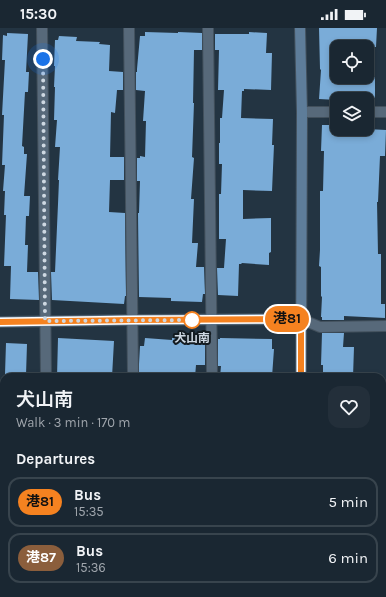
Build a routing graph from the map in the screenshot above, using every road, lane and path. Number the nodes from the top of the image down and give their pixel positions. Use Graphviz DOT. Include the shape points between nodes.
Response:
graph roads {
  1 [pos="42,28"];
  2 [pos="129,28"];
  3 [pos="208,28"];
  4 [pos="300,28"];
  5 [pos="302,112"];
  6 [pos="330,112"];
  7 [pos="374,112"];
  8 [pos="386,112"];
  9 [pos="301,319"];
  10 [pos="133,320"];
  11 [pos="212,320"];
  12 [pos="45,321"];
  13 [pos="0,322"];
  14 [pos="386,326"];
  15 [pos="46,373"];
  16 [pos="133,373"];
  17 [pos="212,373"];
  18 [pos="302,373"];
  1 -- 12 [label="street"];
  2 -- 10 [label="street"];
  3 -- 11 [label="street"];
  4 -- 5 [label="street"];
  5 -- 6 [label="street"];
  5 -- 9 [label="street"];
  7 -- 8 [label="street"];
  9 -- 11 [label="street"];
  9 -- 14 [label="street" via="320,327"];
  9 -- 18 [label="street"];
  10 -- 11 [label="street"];
  10 -- 12 [label="street"];
  10 -- 16 [label="street"];
  11 -- 17 [label="street"];
  12 -- 13 [label="street"];
  12 -- 15 [label="street"];
}
